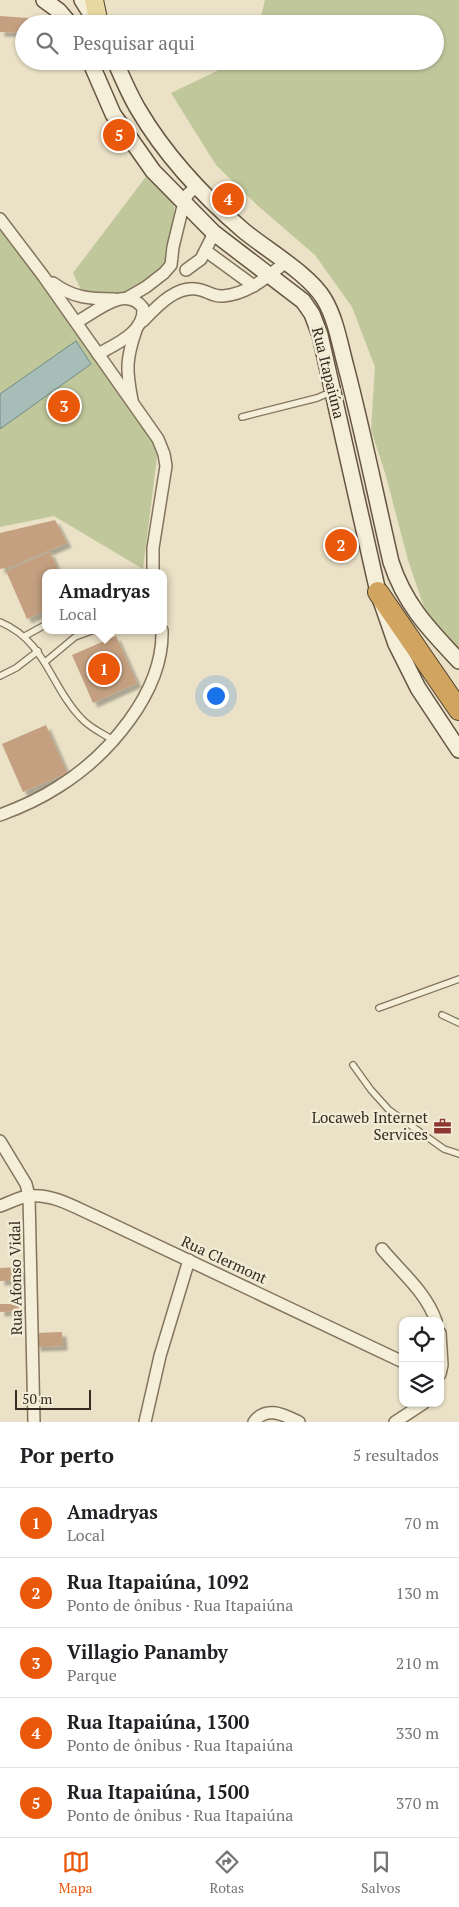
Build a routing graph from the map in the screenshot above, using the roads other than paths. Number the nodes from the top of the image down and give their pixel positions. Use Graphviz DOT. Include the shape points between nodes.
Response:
graph roads {
  1 [pos="44,0"];
  2 [pos="82,0"];
  3 [pos="94,0"];
  4 [pos="62,15"];
  5 [pos="92,15"];
  6 [pos="96,15"];
  7 [pos="94,70"];
  8 [pos="119,70"];
  9 [pos="197,186"];
  10 [pos="184,202"];
  11 [pos="0,219"];
  12 [pos="214,233"];
  13 [pos="206,251"];
  14 [pos="286,262"];
  15 [pos="171,265"];
  16 [pos="190,267"];
  17 [pos="44,276"];
  18 [pos="268,276"];
  19 [pos="254,286"];
  20 [pos="146,287"];
  21 [pos="189,289"];
  22 [pos="122,298"];
  23 [pos="159,304"];
  24 [pos="77,322"];
  25 [pos="140,324"];
  26 [pos="98,354"];
  27 [pos="333,391"];
  28 [pos="134,406"];
  29 [pos="242,417"];
  30 [pos="153,569"];
  31 [pos="378,592"];
  32 [pos="0,622"];
  33 [pos="42,627"];
  34 [pos="83,634"];
  35 [pos="162,634"];
  36 [pos="25,636"];
  37 [pos="38,651"];
  38 [pos="45,662"];
  39 [pos="459,662"];
  40 [pos="0,676"];
  41 [pos="459,710"];
  42 [pos="113,740"];
  43 [pos="459,750"];
  44 [pos="0,816"];
  45 [pos="459,979"];
  46 [pos="380,1008"];
  47 [pos="442,1015"];
  48 [pos="459,1023"];
  49 [pos="353,1065"];
  50 [pos="0,1141"];
  51 [pos="459,1154"];
  52 [pos="29,1196"];
  53 [pos="0,1206"];
  54 [pos="382,1249"];
  55 [pos="189,1260"];
  56 [pos="434,1317"];
  57 [pos="399,1360"];
  58 [pos="418,1407"];
  59 [pos="34,1422"];
  60 [pos="145,1422"];
  61 [pos="254,1422"];
  62 [pos="299,1422"];
  63 [pos="396,1422"];
  1 -- 4 [label="main road"];
  2 -- 5 [label="main road"];
  3 -- 6 [label="main road"];
  7 -- 10 [label="main road, Rua Itapaiúna" via="105,99 123,130 153,171"];
  8 -- 9 [label="main road, Rua Itapaiúna" via="151,128"];
  9 -- 10 [label="street"];
  9 -- 14 [label="main road, Rua Itapaiúna" via="212,203"];
  10 -- 12 [label="main road, Rua Itapaiúna"];
  10 -- 15 [label="street"];
  11 -- 17 [label="street"];
  12 -- 13 [label="street"];
  12 -- 18 [label="main road, Rua Itapaiúna"];
  13 -- 16 [label="street"];
  13 -- 19 [label="street"];
  14 -- 18 [label="street"];
  14 -- 39 [label="main road, Rua Itapaiúna" via="319,292 334,320 396,577 409,604"];
  15 -- 16 [label="street"];
  15 -- 20 [label="street"];
  16 -- 21 [label="street"];
  17 -- 22 [label="street" via="66,292 92,299"];
  17 -- 24 [label="street"];
  18 -- 19 [label="street"];
  18 -- 27 [label="main road, Rua Itapaiúna" via="303,301 312,314"];
  19 -- 21 [label="street" via="223,296"];
  20 -- 22 [label="street"];
  20 -- 23 [label="street"];
  21 -- 23 [label="street"];
  22 -- 24 [label="street"];
  22 -- 25 [label="street" via="136,300 143,308"];
  23 -- 25 [label="street"];
  24 -- 26 [label="street"];
  25 -- 26 [label="street" via="124,339"];
  25 -- 28 [label="street" via="126,366"];
  26 -- 28 [label="street"];
  27 -- 29 [label="lane"];
  27 -- 31 [label="main road, Rua Itapaiúna"];
  28 -- 30 [label="street" via="158,439 166,466 153,548"];
  31 -- 41 [label="highway"];
  31 -- 43 [label="main road, Rua Itapaiúna" via="396,644 418,688"];
  32 -- 36 [label="lane"];
  33 -- 36 [label="lane"];
  34 -- 38 [label="lane"];
  35 -- 42 [label="street" via="160,658 152,683"];
  36 -- 37 [label="lane"];
  37 -- 38 [label="lane"];
  37 -- 40 [label="lane"];
  38 -- 42 [label="lane" via="69,704 81,718"];
  42 -- 44 [label="street" via="58,787"];
  45 -- 46 [label="lane"];
  47 -- 48 [label="lane"];
  49 -- 51 [label="lane" via="389,1110 444,1149"];
  50 -- 52 [label="street, Rua Afonso Vidal" via="26,1184"];
  52 -- 53 [label="street"];
  52 -- 55 [label="street, Rua Clermont" via="59,1200"];
  52 -- 59 [label="street, Rua Afonso Vidal"];
  54 -- 56 [label="street" via="423,1296"];
  55 -- 57 [label="street, Rua Clermont"];
  55 -- 60 [label="street" via="160,1356"];
  58 -- 63 [label="street"];
  61 -- 62 [label="street" via="265,1412"];
}
